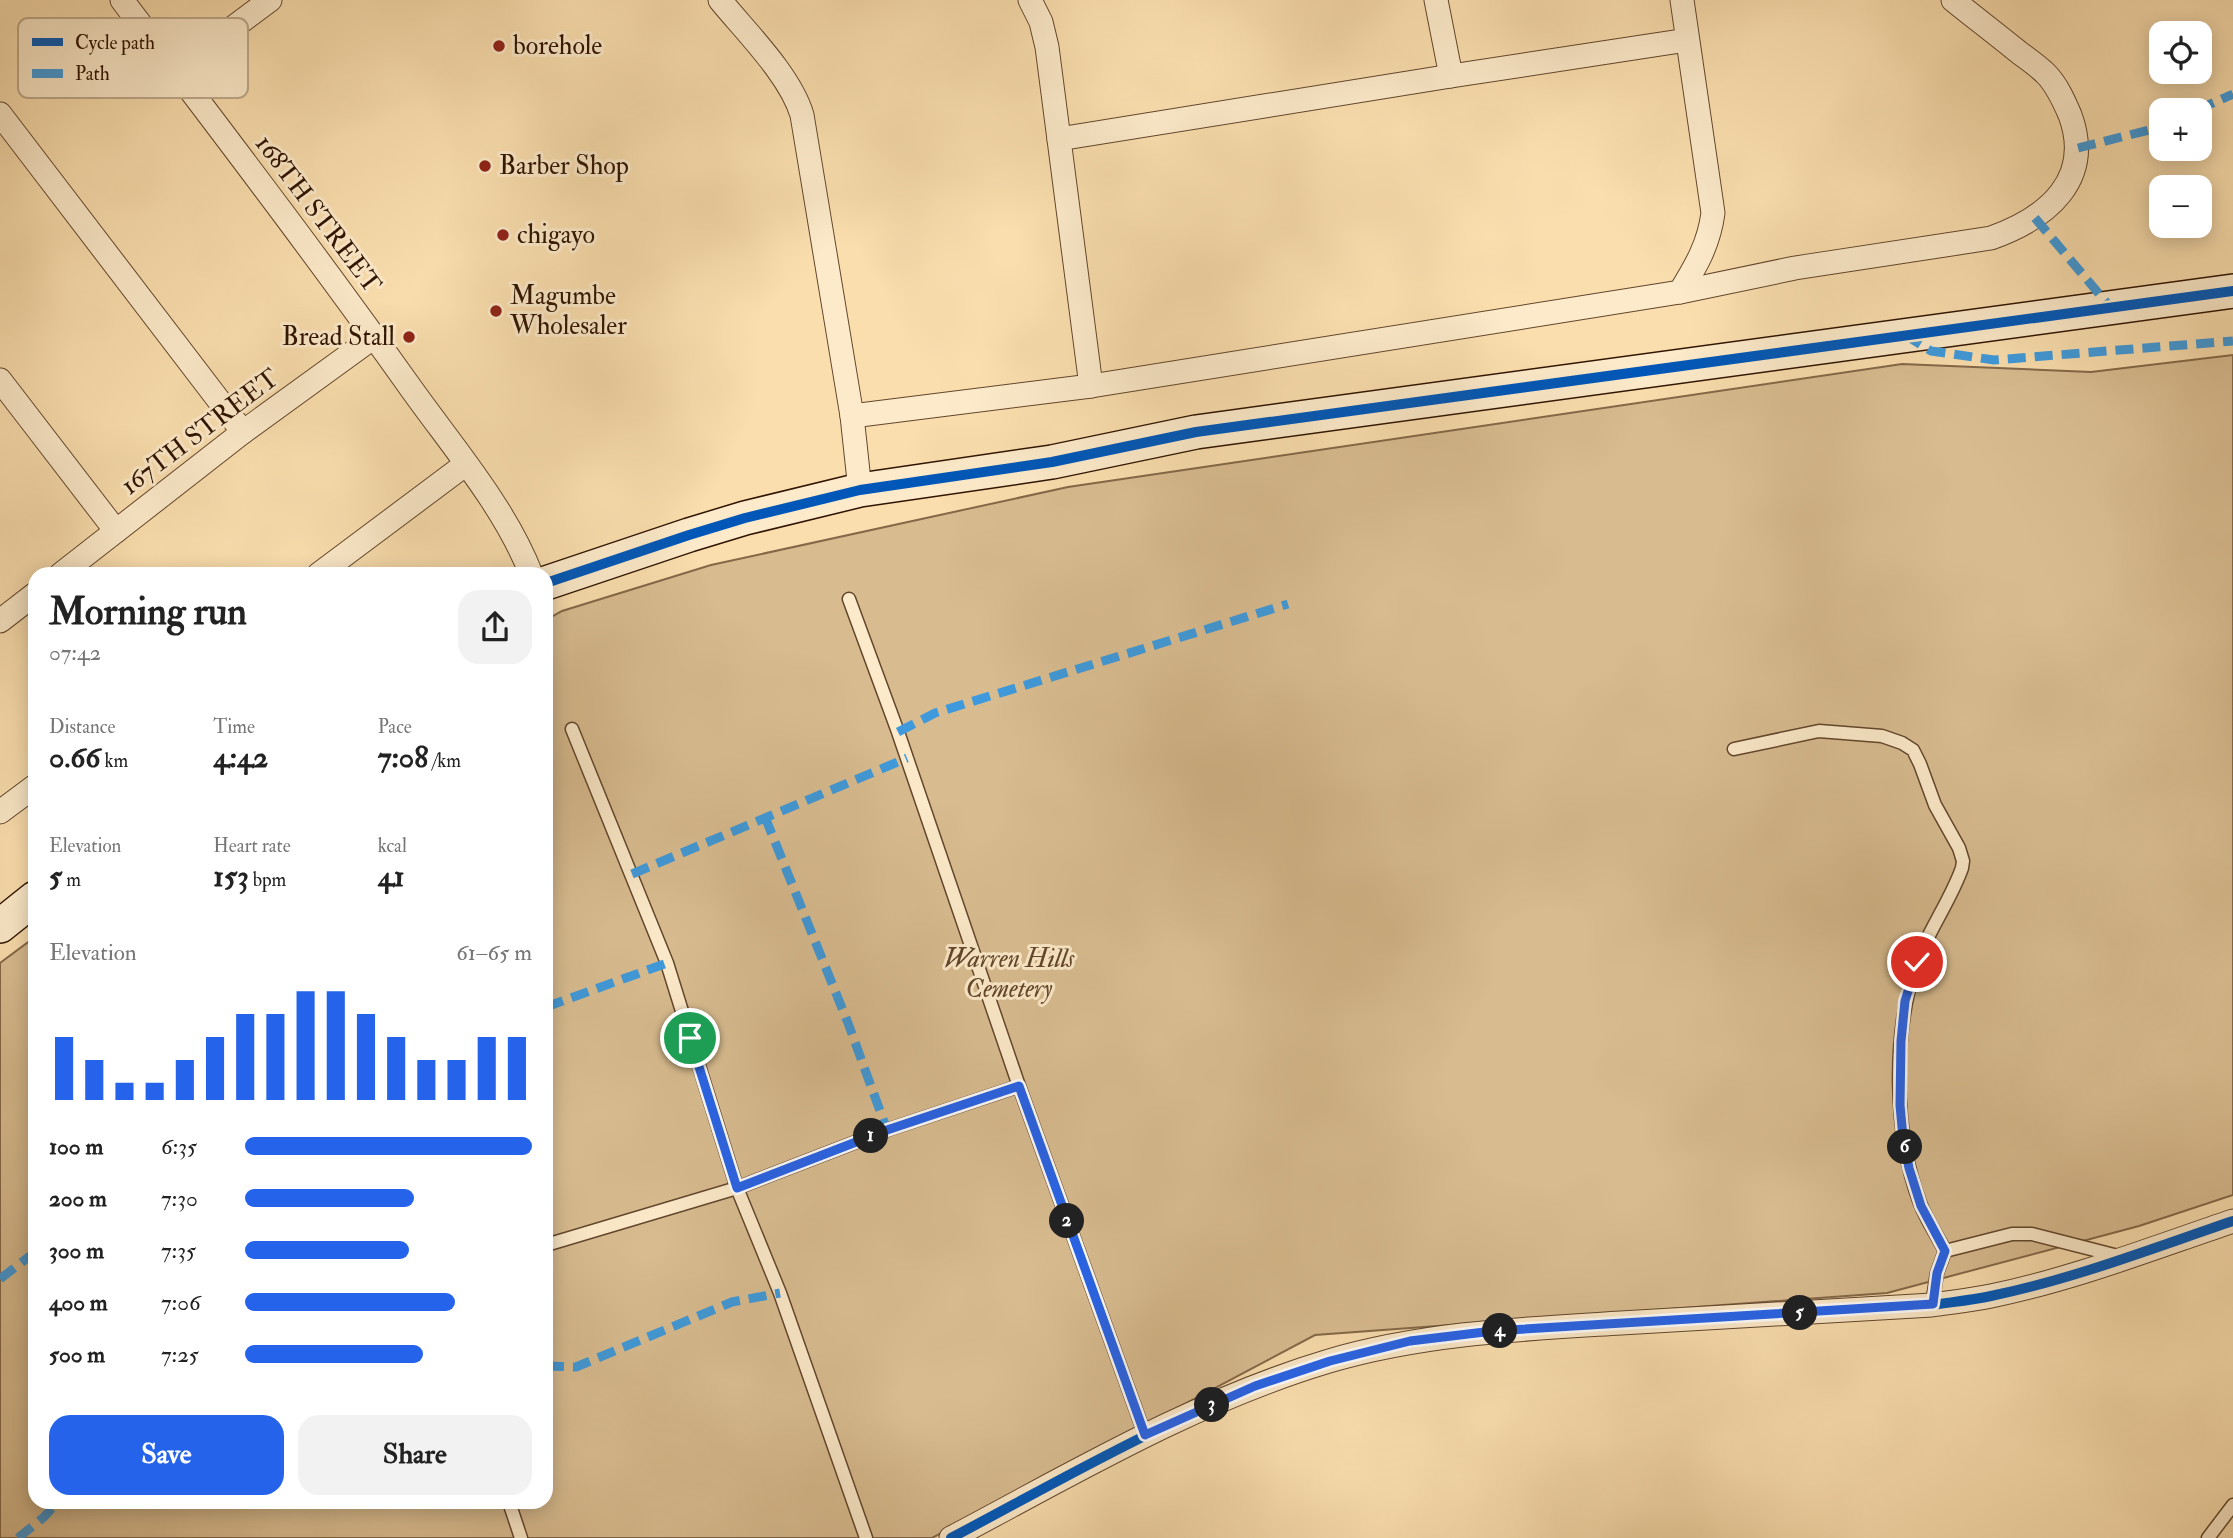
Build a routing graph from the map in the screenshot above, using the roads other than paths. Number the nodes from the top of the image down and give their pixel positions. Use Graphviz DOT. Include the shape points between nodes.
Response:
graph roads {
  1 [pos="122,0"];
  2 [pos="271,0"];
  3 [pos="720,0"];
  4 [pos="1030,0"];
  5 [pos="1436,0"];
  6 [pos="1682,0"];
  7 [pos="1953,0"];
  8 [pos="136,18"];
  9 [pos="247,18"];
  10 [pos="1687,40"];
  11 [pos="1451,76"];
  12 [pos="196,98"];
  13 [pos="0,114"];
  14 [pos="1059,139"];
  15 [pos="2233,291"];
  16 [pos="1680,292"];
  17 [pos="374,337"];
  18 [pos="0,380"];
  19 [pos="1091,386"];
  20 [pos="852,416"];
  21 [pos="243,432"];
  22 [pos="466,464"];
  23 [pos="860,490"];
  24 [pos="116,531"];
  25 [pos="70,567"];
  26 [pos="328,567"];
  27 [pos="528,567"];
  28 [pos="553,581"];
  29 [pos="28,599"];
  30 [pos="849,599"];
  31 [pos="0,621"];
  32 [pos="572,729"];
  33 [pos="1734,749"];
  34 [pos="28,791"];
  35 [pos="0,812"];
  36 [pos="28,904"];
  37 [pos="0,926"];
  38 [pos="1019,1086"];
  39 [pos="737,1188"];
  40 [pos="2233,1221"];
  41 [pos="553,1243"];
  42 [pos="1945,1251"];
  43 [pos="2126,1258"];
  44 [pos="1933,1304"];
  45 [pos="1145,1435"];
  46 [pos="2233,1505"];
  47 [pos="511,1509"];
  48 [pos="521,1538"];
  49 [pos="866,1538"];
  50 [pos="951,1538"];
  51 [pos="2208,1538"];
  1 -- 8 [label="street, 168TH STREET"];
  2 -- 9 [label="street"];
  3 -- 20 [label="street" via="782,77 800,107"];
  4 -- 14 [label="street" via="1047,47"];
  5 -- 11 [label="street"];
  6 -- 10 [label="street"];
  7 -- 16 [label="street" via="2047,74 2064,99 2078,148 2057,200 2035,218 1991,238 1794,268"];
  10 -- 11 [label="street"];
  10 -- 16 [label="street" via="1713,213 1700,259"];
  11 -- 14 [label="street"];
  12 -- 17 [label="street, 168TH STREET"];
  13 -- 21 [label="street"];
  14 -- 19 [label="street"];
  15 -- 23 [label="street" via="1196,432 1052,462"];
  16 -- 19 [label="street"];
  17 -- 21 [label="street, 167TH STREET"];
  17 -- 22 [label="street, 168TH STREET"];
  18 -- 24 [label="street"];
  19 -- 20 [label="street"];
  20 -- 23 [label="street"];
  21 -- 24 [label="street, 167TH STREET"];
  22 -- 26 [label="street"];
  22 -- 27 [label="street, 168TH STREET"];
  23 -- 28 [label="street" via="745,518"];
  24 -- 25 [label="street, 167TH STREET"];
  29 -- 31 [label="street"];
  30 -- 38 [label="lane"];
  32 -- 39 [label="lane" via="667,963"];
  33 -- 42 [label="lane" via="1819,731 1882,736 1902,743 1913,751 1959,848 1962,868 1917,962 1905,1001 1901,1041 1900,1105 1909,1168 1921,1206"];
  34 -- 35 [label="street"];
  36 -- 37 [label="street"];
  38 -- 39 [label="lane" via="887,1130"];
  38 -- 45 [label="lane"];
  39 -- 41 [label="lane"];
  39 -- 49 [label="lane" via="780,1293"];
  40 -- 43 [label="street"];
  42 -- 43 [label="lane" via="2012,1234 2032,1234"];
  42 -- 44 [label="lane"];
  43 -- 44 [label="street" via="2036,1285"];
  44 -- 45 [label="street" via="1493,1331 1410,1341 1255,1386"];
  45 -- 50 [label="street"];
  46 -- 51 [label="lane"];
  47 -- 48 [label="lane"];
}
